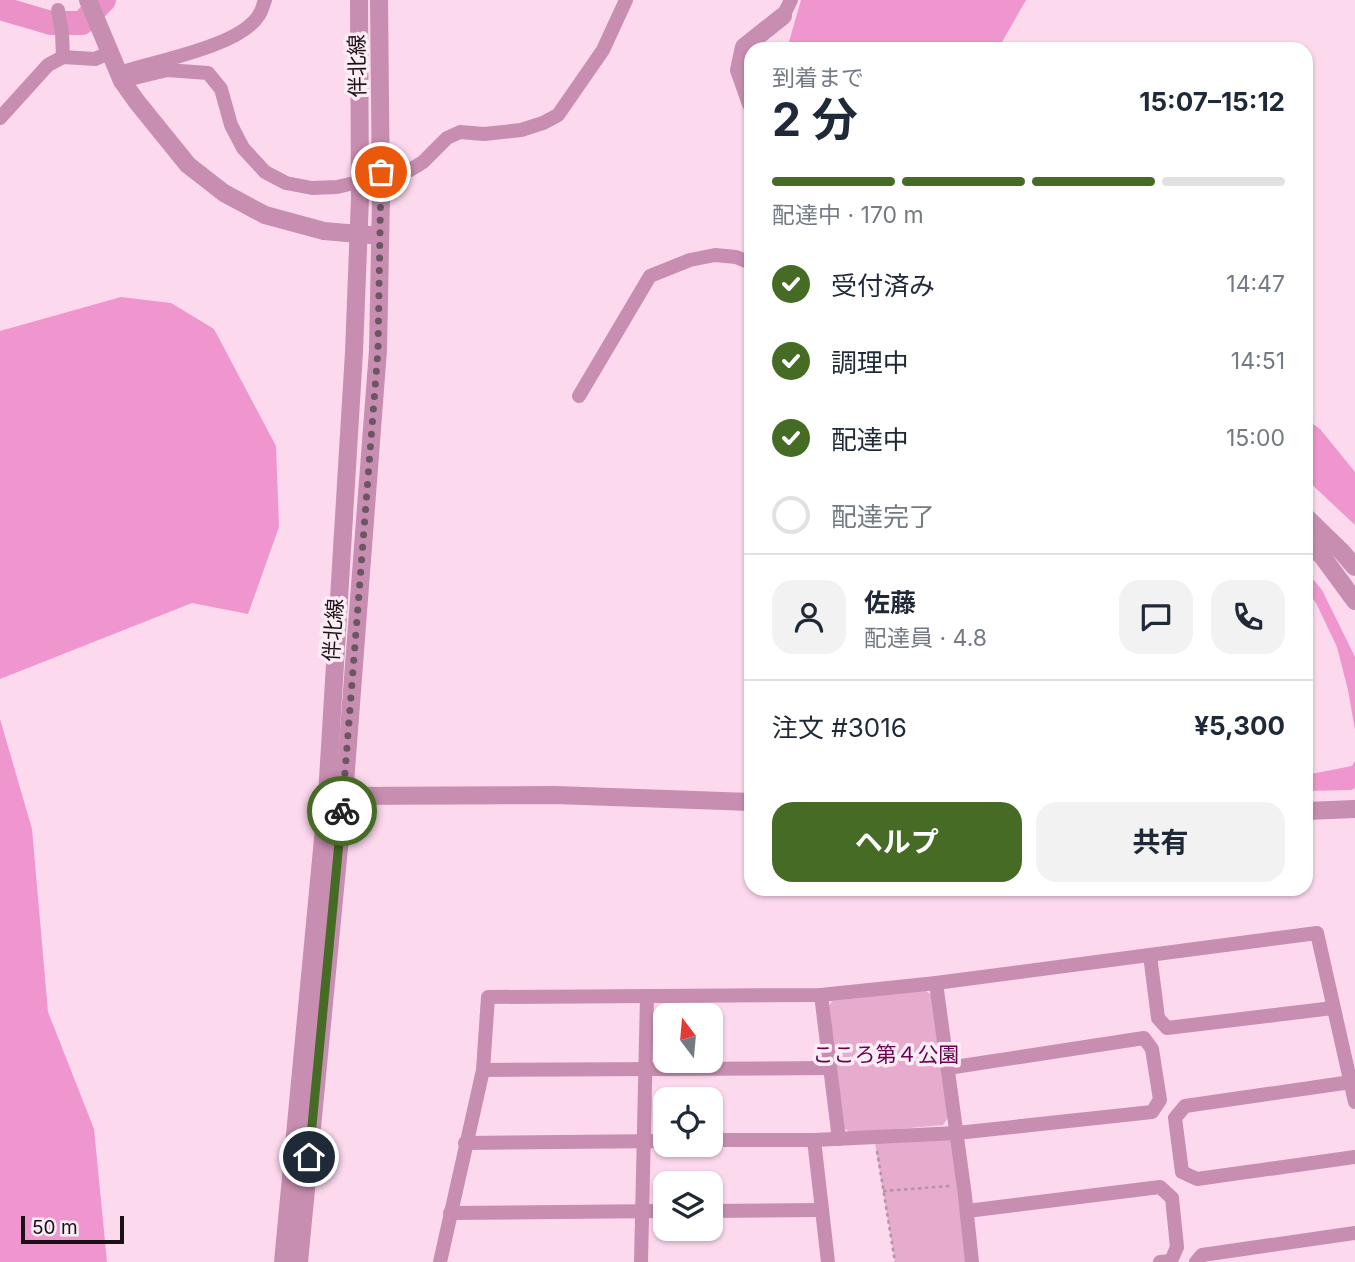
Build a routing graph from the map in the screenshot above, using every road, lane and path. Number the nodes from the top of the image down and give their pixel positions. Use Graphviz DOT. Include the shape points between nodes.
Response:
graph roads {
  1 [pos="88,0"];
  2 [pos="265,0"];
  3 [pos="359,0"];
  4 [pos="379,0"];
  5 [pos="626,0"];
  6 [pos="787,8"];
  7 [pos="58,10"];
  8 [pos="750,42"];
  9 [pos="759,42"];
  10 [pos="744,47"];
  11 [pos="111,52"];
  12 [pos="62,57"];
  13 [pos="120,77"];
  14 [pos="744,84"];
  15 [pos="0,118"];
  16 [pos="359,234"];
  17 [pos="380,236"];
  18 [pos="744,260"];
  19 [pos="579,396"];
  20 [pos="1313,524"];
  21 [pos="1313,548"];
  22 [pos="1355,567"];
  23 [pos="1355,601"];
  24 [pos="335,796"];
  25 [pos="744,802"];
  26 [pos="1355,809"];
  27 [pos="1313,811"];
  28 [pos="1150,955"];
  29 [pos="936,983"];
  30 [pos="821,995"];
  31 [pos="647,996"];
  32 [pos="1333,1007"];
  33 [pos="830,1068"];
  34 [pos="948,1068"];
  35 [pos="483,1070"];
  36 [pos="646,1070"];
  37 [pos="1351,1082"];
  38 [pos="1355,1102"];
  39 [pos="957,1133"];
  40 [pos="874,1137"];
  41 [pos="839,1139"];
  42 [pos="723,1140"];
  43 [pos="814,1140"];
  44 [pos="643,1141"];
  45 [pos="653,1141"];
  46 [pos="465,1143"];
  47 [pos="1355,1157"];
  48 [pos="964,1185"];
  49 [pos="883,1191"];
  50 [pos="822,1210"];
  51 [pos="723,1211"];
  52 [pos="967,1211"];
  53 [pos="642,1212"];
  54 [pos="653,1212"];
  55 [pos="450,1213"];
  56 [pos="1355,1233"];
  57 [pos="283,1262"];
  58 [pos="299,1262"];
  59 [pos="439,1262"];
  60 [pos="641,1262"];
  61 [pos="828,1262"];
  62 [pos="895,1262"];
  63 [pos="972,1262"];
  64 [pos="1160,1262"];
  65 [pos="1196,1262"];
  1 -- 11 [label="street"];
  2 -- 13 [label="street" via="258,17 243,31"];
  3 -- 16 [label="street, 伴北線"];
  4 -- 17 [label="street, 伴北線"];
  5 -- 13 [label="street" via="603,50 558,115 521,130 460,132 410,170 337,187 286,183 265,172 243,148 221,89 208,73 167,70"];
  6 -- 8 [label="street"];
  6 -- 9 [label="street"];
  7 -- 12 [label="street"];
  10 -- 14 [label="street" via="739,70"];
  11 -- 12 [label="street" via="95,59"];
  11 -- 13 [label="street"];
  12 -- 15 [label="street" via="48,65"];
  13 -- 16 [label="street" via="188,165 224,193 265,215 324,231"];
  16 -- 17 [label="street"];
  16 -- 24 [label="street, 伴北線"];
  17 -- 24 [label="street, 伴北線" via="378,350"];
  18 -- 19 [label="street" via="715,255 650,275"];
  20 -- 22 [label="street"];
  21 -- 23 [label="street"];
  24 -- 25 [label="street" via="555,795"];
  24 -- 57 [label="street, 伴北線"];
  24 -- 58 [label="street, 伴北線"];
  26 -- 27 [label="street"];
  28 -- 29 [label="street"];
  28 -- 32 [label="street" via="1317,933"];
  28 -- 32 [label="street" via="1158,1018 1167,1028"];
  29 -- 30 [label="street"];
  29 -- 34 [label="street"];
  30 -- 31 [label="street"];
  30 -- 33 [label="street"];
  31 -- 35 [label="street" via="488,997"];
  31 -- 36 [label="street"];
  32 -- 37 [label="street"];
  33 -- 36 [label="street"];
  33 -- 41 [label="street"];
  34 -- 39 [label="street"];
  34 -- 39 [label="street" via="1144,1038 1152,1049 1160,1100 1152,1112"];
  35 -- 36 [label="street"];
  35 -- 46 [label="street"];
  36 -- 44 [label="street"];
  37 -- 38 [label="street"];
  37 -- 47 [label="street" via="1185,1106 1175,1118 1182,1172 1197,1180"];
  39 -- 40 [label="street"];
  39 -- 48 [label="street"];
  40 -- 41 [label="street"];
  40 -- 49 [label="path"];
  41 -- 43 [label="street"];
  42 -- 43 [label="street"];
  43 -- 50 [label="street"];
  44 -- 45 [label="street"];
  44 -- 46 [label="street"];
  44 -- 53 [label="street"];
  46 -- 55 [label="street"];
  48 -- 49 [label="path"];
  48 -- 52 [label="street"];
  49 -- 62 [label="path"];
  50 -- 51 [label="street"];
  50 -- 61 [label="street"];
  52 -- 63 [label="street"];
  52 -- 64 [label="street" via="1160,1187 1172,1198 1177,1247 1171,1261"];
  53 -- 54 [label="street"];
  53 -- 55 [label="street"];
  53 -- 60 [label="street"];
  55 -- 59 [label="street"];
  56 -- 65 [label="street" via="1202,1255"];
}
